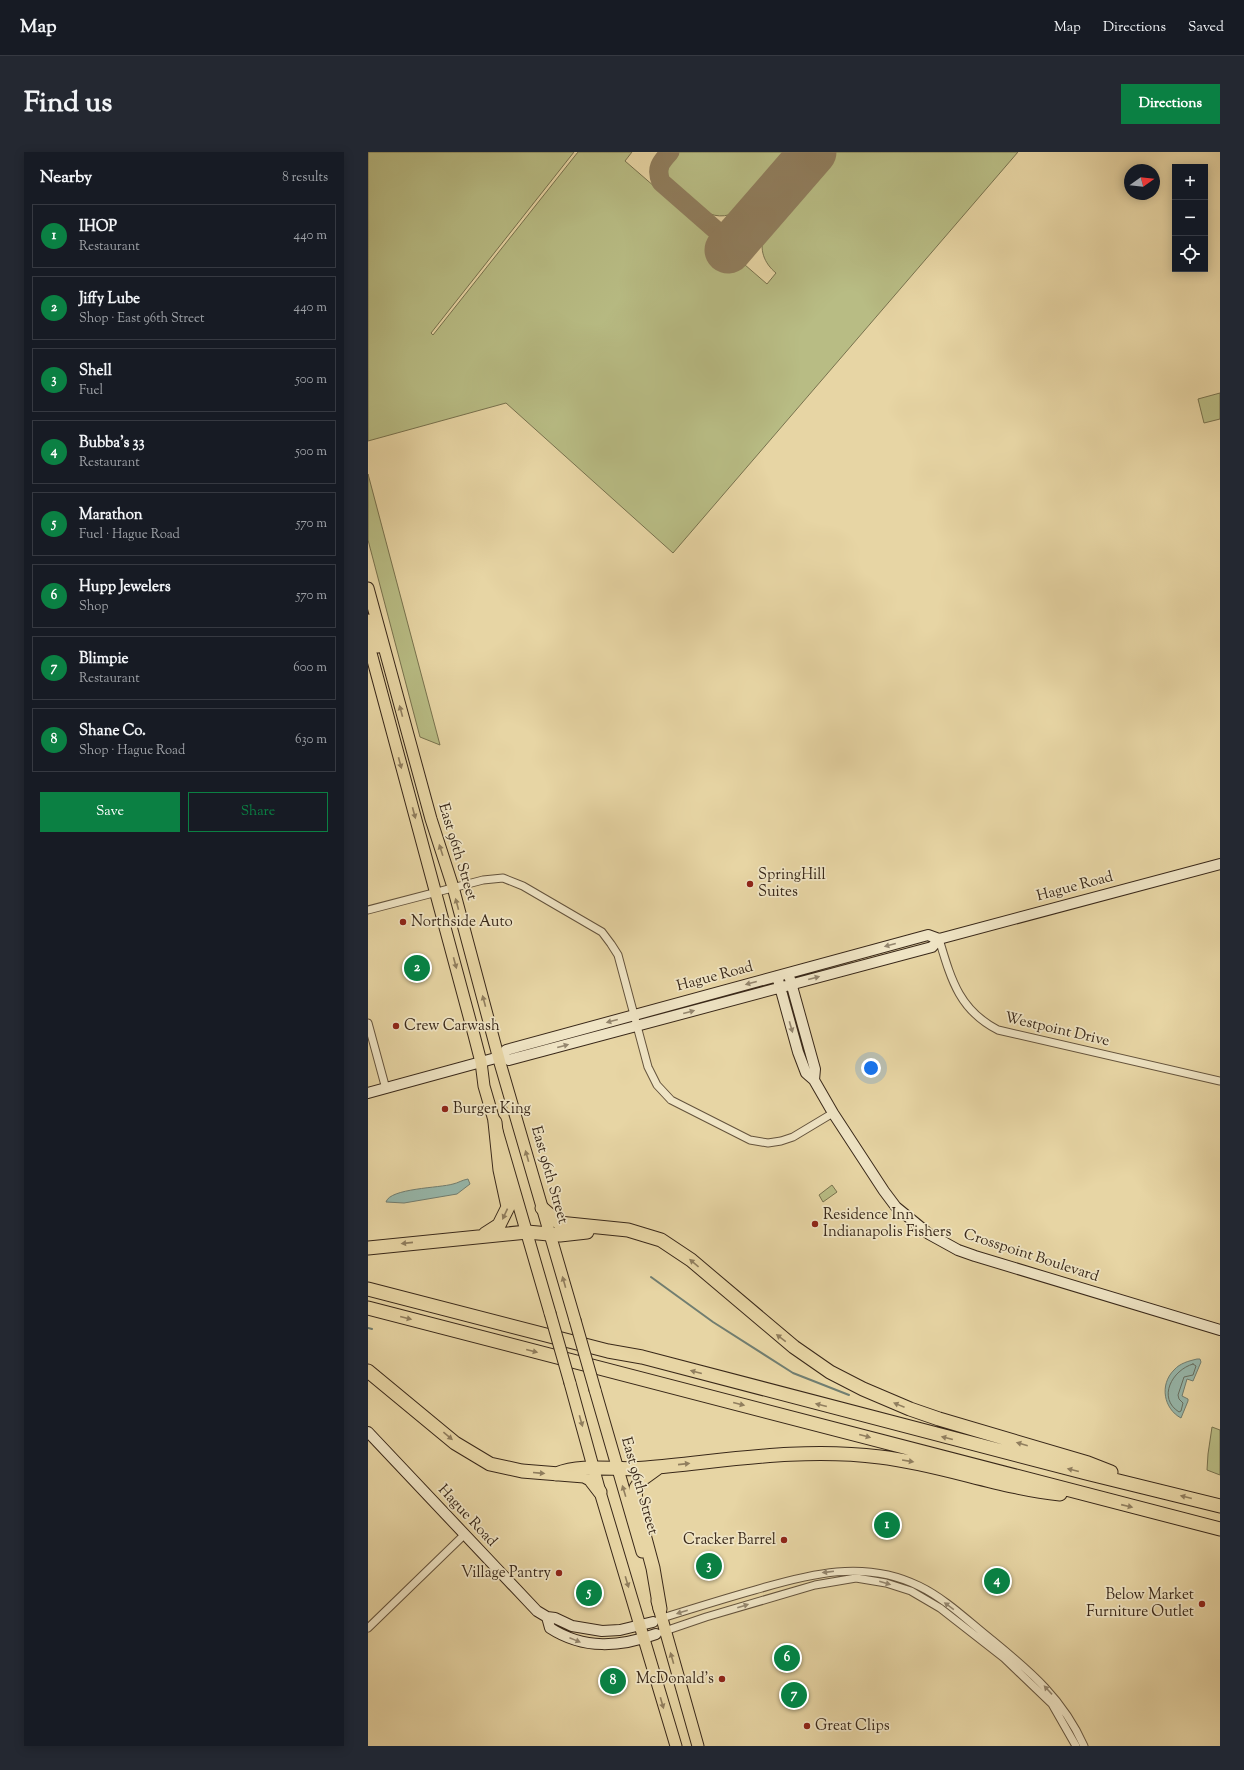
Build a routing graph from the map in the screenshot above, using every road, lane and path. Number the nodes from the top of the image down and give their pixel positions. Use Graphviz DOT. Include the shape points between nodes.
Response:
graph roads {
  1 [pos="368,588"];
  2 [pos="368,620"];
  3 [pos="368,642"];
  4 [pos="384,647"];
  5 [pos="405,779"];
  6 [pos="431,819"];
  7 [pos="1220,864"];
  8 [pos="453,887"];
  9 [pos="435,891"];
  10 [pos="368,910"];
  11 [pos="938,940"];
  12 [pos="788,973"];
  13 [pos="777,976"];
  14 [pos="791,984"];
  15 [pos="780,987"];
  16 [pos="634,1015"];
  17 [pos="368,1023"];
  18 [pos="637,1026"];
  19 [pos="501,1057"];
  20 [pos="481,1062"];
  21 [pos="814,1080"];
  22 [pos="1220,1081"];
  23 [pos="386,1088"];
  24 [pos="368,1093"];
  25 [pos="833,1113"];
  26 [pos="495,1122"];
  27 [pos="542,1208"];
  28 [pos="598,1228"];
  29 [pos="527,1232"];
  30 [pos="550,1234"];
  31 [pos="477,1236"];
  32 [pos="368,1248"];
  33 [pos="368,1289"];
  34 [pos="368,1308"];
  35 [pos="1220,1330"];
  36 [pos="368,1371"];
  37 [pos="368,1432"];
  38 [pos="661,1466"];
  39 [pos="594,1468"];
  40 [pos="617,1469"];
  41 [pos="556,1474"];
  42 [pos="1152,1488"];
  43 [pos="600,1492"];
  44 [pos="1089,1496"];
  45 [pos="1220,1506"];
  46 [pos="1220,1529"];
  47 [pos="464,1535"];
  48 [pos="658,1616"];
  49 [pos="547,1618"];
  50 [pos="640,1625"];
  51 [pos="368,1628"];
  52 [pos="661,1633"];
  53 [pos="644,1638"];
  54 [pos="676,1746"];
  55 [pos="698,1746"];
  56 [pos="1076,1746"];
  57 [pos="1084,1746"];
  1 -- 4 [label="main road, East 96th Street"];
  2 -- 4 [label="main road" via="375,645 378,648"];
  3 -- 5 [label="main road, East 96th Street, one-way"];
  6 -- 4 [label="main road, East 96th Street, one-way"];
  5 -- 6 [label="main road" via="413,781 423,807"];
  5 -- 9 [label="main road, East 96th Street, one-way"];
  8 -- 6 [label="main road, East 96th Street, one-way"];
  7 -- 11 [label="street, Hague Road"];
  8 -- 9 [label="street"];
  8 -- 16 [label="street" via="503,878 523,886 602,932 616,951"];
  19 -- 8 [label="main road, East 96th Street, one-way"];
  9 -- 10 [label="street"];
  9 -- 20 [label="main road, East 96th Street, one-way"];
  11 -- 12 [label="street, Hague Road, one-way" via="928,935"];
  14 -- 11 [label="street, Hague Road, one-way" via="932,947"];
  11 -- 22 [label="street, Westpoint Drive" via="955,988 979,1018 993,1027 1009,1033"];
  12 -- 13 [label="street, Hague Road"];
  12 -- 14 [label="street, Crosspoint Boulevard"];
  13 -- 15 [label="street, Crosspoint Boulevard"];
  13 -- 16 [label="street, Hague Road, one-way"];
  14 -- 15 [label="street, Hague Road"];
  14 -- 21 [label="street, Crosspoint Boulevard" via="815,1069"];
  18 -- 15 [label="street, Hague Road, one-way"];
  15 -- 21 [label="street, Crosspoint Boulevard, one-way" via="803,1068"];
  16 -- 18 [label="street"];
  16 -- 19 [label="street, Hague Road, one-way" via="506,1050"];
  17 -- 23 [label="street"];
  19 -- 18 [label="street, Hague Road, one-way" via="509,1060"];
  18 -- 25 [label="street" via="649,1072 666,1096 750,1140 768,1143 781,1141 793,1137"];
  19 -- 20 [label="street"];
  27 -- 19 [label="main road, East 96th Street, one-way"];
  20 -- 23 [label="street"];
  20 -- 26 [label="main road, East 96th Street" via="484,1086"];
  21 -- 25 [label="street, Crosspoint Boulevard"];
  23 -- 24 [label="street"];
  25 -- 35 [label="street, Crosspoint Boulevard" via="890,1200 915,1223 943,1242 975,1256"];
  26 -- 29 [label="main road, East 96th Street"];
  26 -- 31 [label="highway, one-way" via="500,1170 508,1207 504,1219 496,1228"];
  27 -- 28 [label="highway" via="559,1223"];
  27 -- 30 [label="main road, East 96th Street"];
  28 -- 30 [label="highway" via="587,1232"];
  42 -- 28 [label="highway, one-way" via="1088,1463 917,1412 863,1389 830,1372 794,1347 691,1260 661,1240 628,1230"];
  29 -- 30 [label="highway"];
  29 -- 31 [label="highway"];
  29 -- 39 [label="main road, East 96th Street, one-way, bridge"];
  40 -- 30 [label="main road, East 96th Street, one-way, bridge"];
  31 -- 32 [label="highway, one-way"];
  42 -- 33 [label="highway, one-way"];
  34 -- 44 [label="highway, one-way"];
  36 -- 41 [label="highway, one-way" via="455,1443 490,1464"];
  37 -- 47 [label="street, Hague Road"];
  38 -- 40 [label="highway"];
  38 -- 44 [label="highway, one-way" via="783,1453 856,1454 919,1463 1038,1491"];
  38 -- 48 [label="highway" via="641,1480 636,1488 635,1501 653,1568"];
  39 -- 40 [label="highway"];
  39 -- 41 [label="highway" via="568,1470"];
  39 -- 43 [label="main road, East 96th Street"];
  48 -- 40 [label="main road, East 96th Street, one-way"];
  41 -- 43 [label="highway" via="584,1476 590,1479"];
  45 -- 42 [label="highway, one-way"];
  43 -- 50 [label="main road, East 96th Street, one-way"];
  44 -- 46 [label="highway, one-way"];
  47 -- 49 [label="street, Hague Road" via="529,1604"];
  47 -- 51 [label="street"];
  48 -- 50 [label="street, Hague Road"];
  48 -- 52 [label="main road, East 96th Street"];
  57 -- 48 [label="street, one-way" via="1056,1699 1033,1674 942,1601 921,1587 896,1578 868,1571 825,1572"];
  49 -- 50 [label="street, Hague Road" via="555,1618 578,1628 602,1631"];
  49 -- 53 [label="street, Hague Road, one-way" via="550,1628 585,1643 618,1645"];
  50 -- 53 [label="main road, East 96th Street"];
  52 -- 53 [label="street, Hague Road"];
  55 -- 52 [label="main road, East 96th Street, one-way"];
  52 -- 56 [label="street, one-way" via="815,1585 856,1578 886,1582 910,1591 940,1608 1004,1658 1052,1704"];
  53 -- 54 [label="main road, East 96th Street, one-way"];
}
